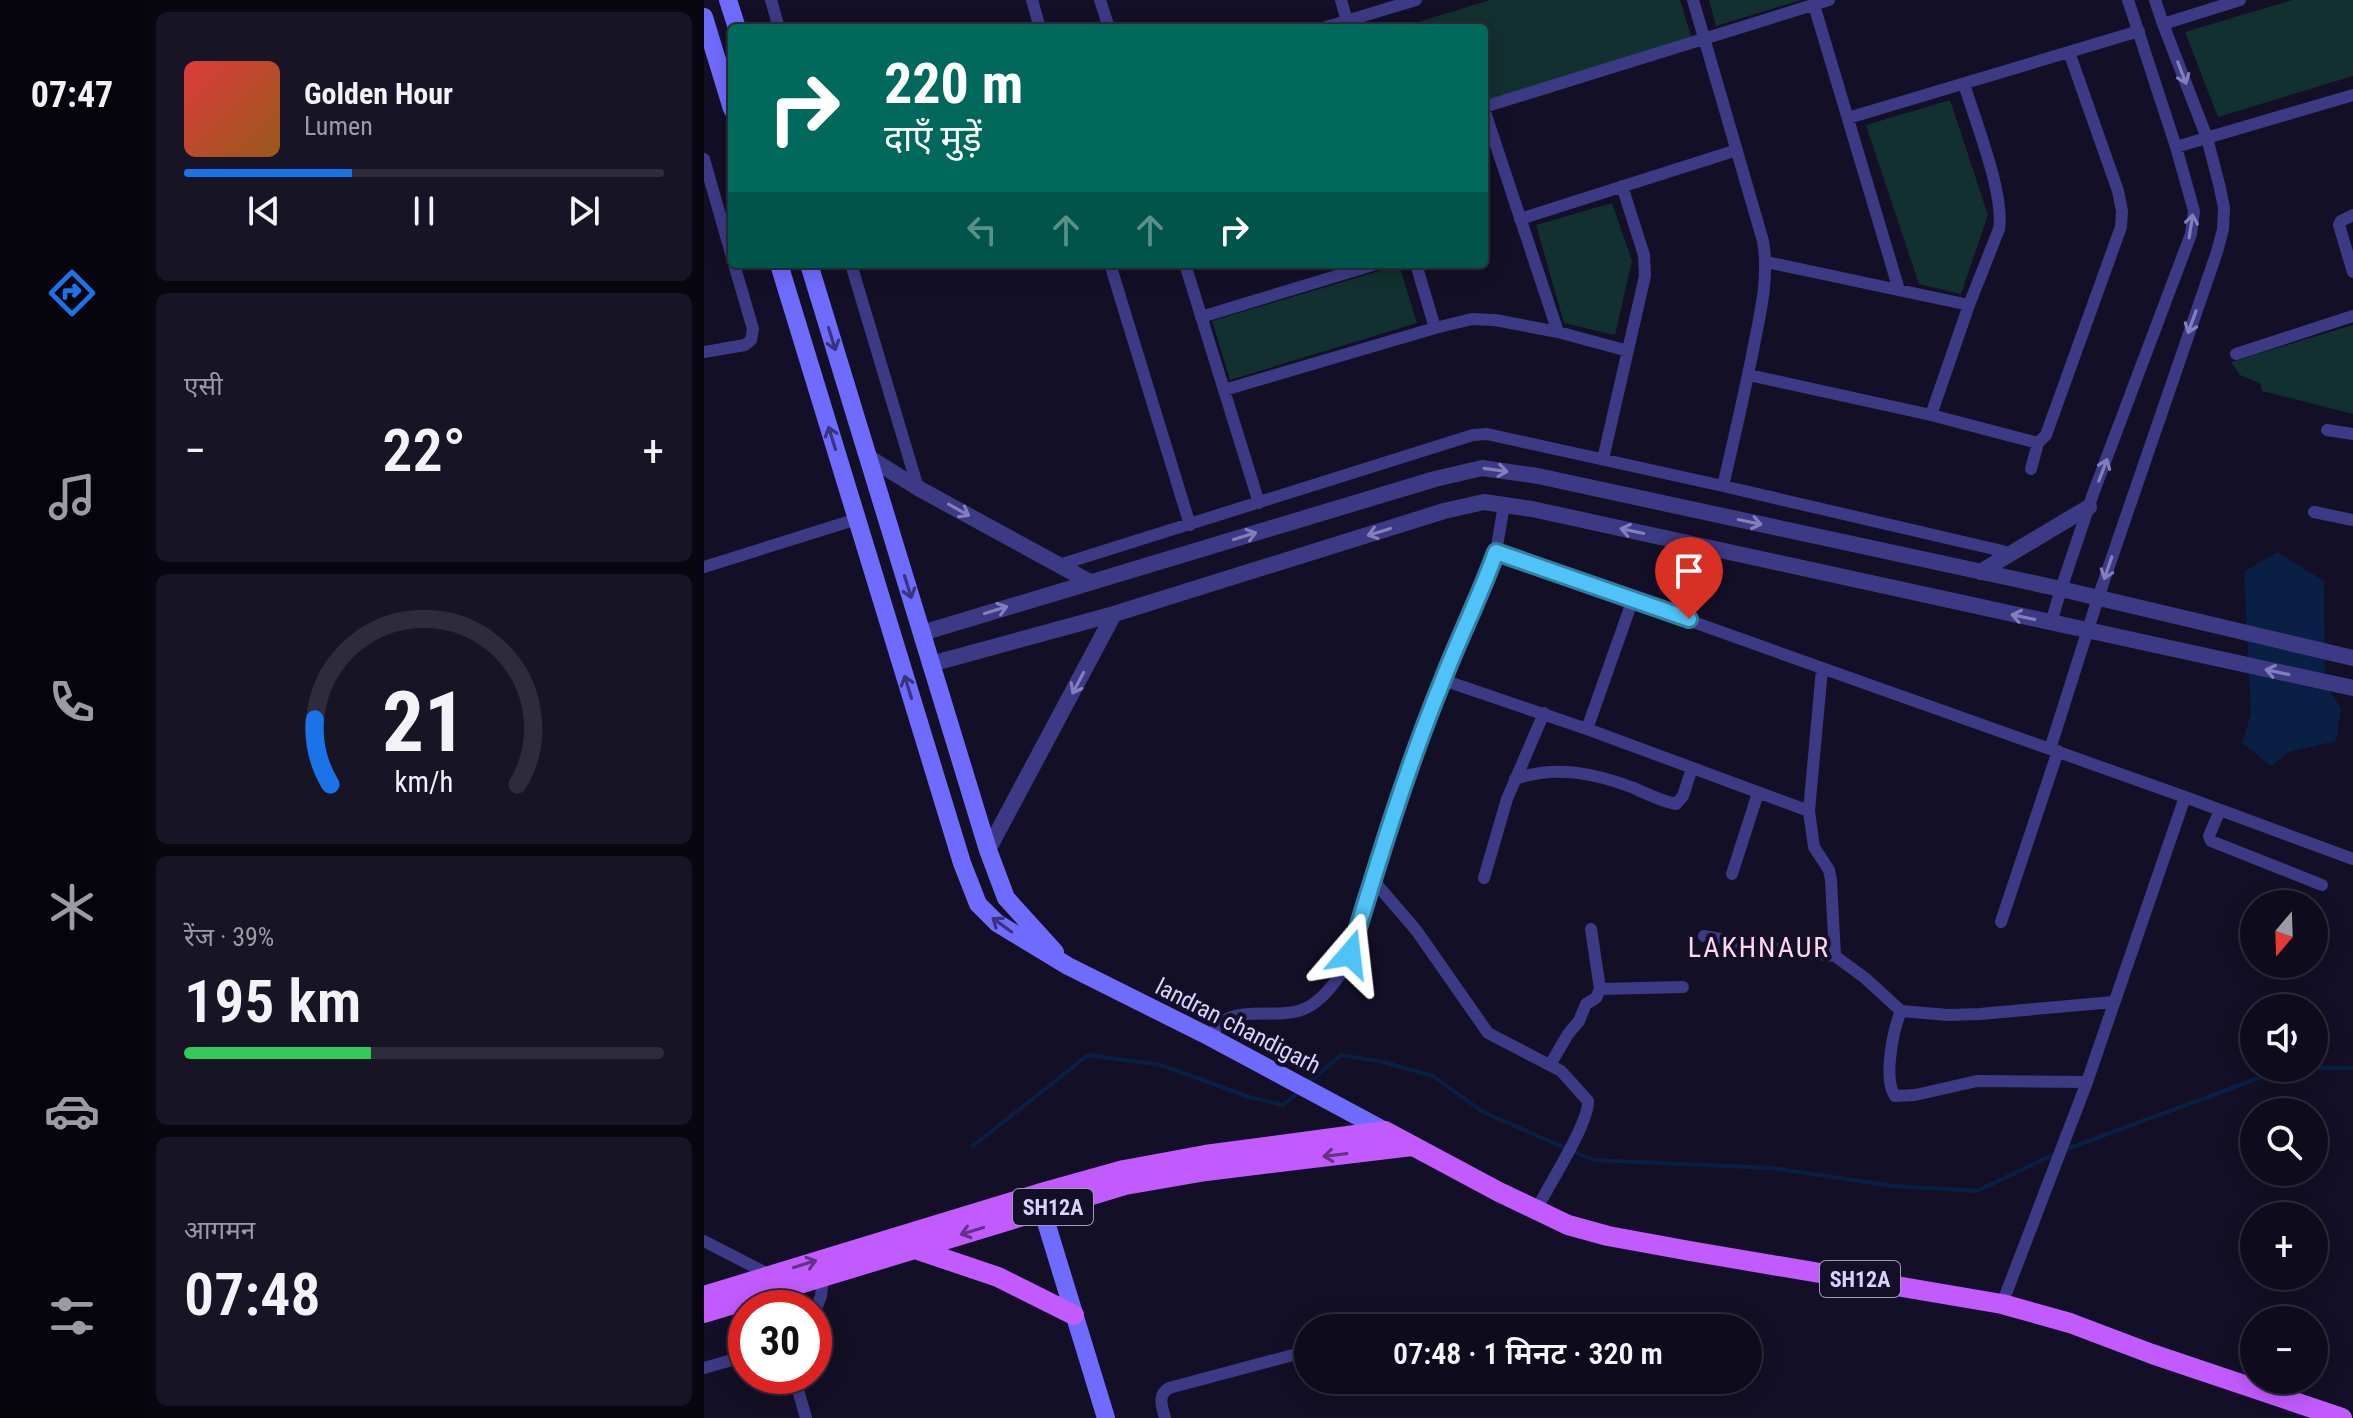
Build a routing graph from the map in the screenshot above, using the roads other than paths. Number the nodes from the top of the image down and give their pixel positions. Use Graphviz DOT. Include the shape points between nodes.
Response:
graph roads {
  1 [pos="728,0"];
  2 [pos="771,0"];
  3 [pos="1032,0"];
  4 [pos="1100,0"];
  5 [pos="1341,0"];
  6 [pos="1416,0"];
  7 [pos="1693,0"];
  8 [pos="1829,0"];
  9 [pos="2128,0"];
  10 [pos="2155,0"];
  11 [pos="2240,0"];
  12 [pos="1814,5"];
  13 [pos="704,17"];
  14 [pos="1347,21"];
  15 [pos="736,24"];
  16 [pos="778,24"];
  17 [pos="1039,24"];
  18 [pos="1108,24"];
  19 [pos="1337,24"];
  20 [pos="2163,24"];
  21 [pos="2139,31"];
  22 [pos="1704,39"];
  23 [pos="2069,52"];
  24 [pos="1964,84"];
  25 [pos="2353,95"];
  26 [pos="728,96"];
  27 [pos="1488,107"];
  28 [pos="1848,118"];
  29 [pos="1488,120"];
  30 [pos="2207,138"];
  31 [pos="2176,147"];
  32 [pos="1737,150"];
  33 [pos="704,159"];
  34 [pos="1622,186"];
  35 [pos="2353,215"];
  36 [pos="1520,219"];
  37 [pos="728,243"];
  38 [pos="1767,262"];
  39 [pos="735,268"];
  40 [pos="780,268"];
  41 [pos="810,268"];
  42 [pos="852,268"];
  43 [pos="1111,268"];
  44 [pos="1186,268"];
  45 [pos="1363,268"];
  46 [pos="1417,268"];
  47 [pos="2353,272"];
  48 [pos="1899,290"];
  49 [pos="1969,305"];
  50 [pos="2353,316"];
  51 [pos="1201,317"];
  52 [pos="1435,328"];
  53 [pos="1558,332"];
  54 [pos="1628,351"];
  55 [pos="704,352"];
  56 [pos="2236,354"];
  57 [pos="1749,375"];
  58 [pos="1224,390"];
  59 [pos="1931,415"];
  60 [pos="2327,430"];
  61 [pos="2353,434"];
  62 [pos="2038,443"];
  63 [pos="868,457"];
  64 [pos="1603,459"];
  65 [pos="2031,469"];
  66 [pos="1723,486"];
  67 [pos="918,488"];
  68 [pos="1259,503"];
  69 [pos="1504,505"];
  70 [pos="2089,507"];
  71 [pos="2314,512"];
  72 [pos="1848,515"];
  73 [pos="857,519"];
  74 [pos="2353,520"];
  75 [pos="1190,525"];
  76 [pos="1837,541"];
  77 [pos="1496,552"];
  78 [pos="2011,553"];
  79 [pos="1059,565"];
  80 [pos="704,567"];
  81 [pos="1980,572"];
  82 [pos="1090,582"];
  83 [pos="2061,589"];
  84 [pos="2098,598"];
  85 [pos="1633,599"];
  86 [pos="1114,614"];
  87 [pos="2051,623"];
  88 [pos="2088,631"];
  89 [pos="922,633"];
  90 [pos="2353,658"];
  91 [pos="931,664"];
  92 [pos="1822,669"];
  93 [pos="1443,680"];
  94 [pos="2353,688"];
  95 [pos="1544,713"];
  96 [pos="1587,729"];
  97 [pos="2054,750"];
  98 [pos="1692,768"];
  99 [pos="1515,779"];
  100 [pos="1758,793"];
  101 [pos="2185,797"];
  102 [pos="2220,810"];
  103 [pos="1809,811"];
  104 [pos="988,850"];
  105 [pos="2353,859"];
  106 [pos="1732,874"];
  107 [pos="1484,878"];
  108 [pos="1373,880"];
  109 [pos="2322,885"];
  110 [pos="2001,922"];
  111 [pos="1591,929"];
  112 [pos="1704,936"];
  113 [pos="1835,956"];
  114 [pos="1068,966"];
  115 [pos="1683,987"];
  116 [pos="1600,989"];
  117 [pos="2113,1002"];
  118 [pos="1901,1011"];
  119 [pos="1210,1037"];
  120 [pos="1550,1065"];
  121 [pos="2087,1082"];
  122 [pos="1385,1131"];
  123 [pos="1412,1146"];
  124 [pos="1040,1202"];
  125 [pos="1536,1211"];
  126 [pos="704,1241"];
  127 [pos="915,1249"];
  128 [pos="770,1275"];
  129 [pos="823,1277"];
  130 [pos="822,1290"];
  131 [pos="704,1296"];
  132 [pos="2002,1304"];
  133 [pos="704,1313"];
  134 [pos="1074,1315"];
  135 [pos="1294,1355"];
  136 [pos="728,1361"];
  137 [pos="704,1368"];
  138 [pos="799,1394"];
  139 [pos="806,1418"];
  140 [pos="1106,1418"];
  141 [pos="1165,1418"];
  142 [pos="2342,1418"];
  1 -- 15 [label="main road"];
  2 -- 16 [label="street"];
  3 -- 17 [label="street"];
  4 -- 18 [label="street"];
  5 -- 14 [label="street"];
  6 -- 14 [label="street"];
  7 -- 22 [label="street"];
  8 -- 12 [label="street"];
  9 -- 21 [label="street"];
  10 -- 20 [label="street"];
  11 -- 20 [label="street"];
  12 -- 22 [label="street"];
  12 -- 28 [label="street"];
  13 -- 26 [label="main road"];
  14 -- 19 [label="street"];
  20 -- 30 [label="street, one-way"];
  21 -- 23 [label="street"];
  21 -- 31 [label="street"];
  22 -- 27 [label="street"];
  22 -- 32 [label="street"];
  23 -- 24 [label="street"];
  23 -- 62 [label="street" via="2118,191 2121,227 2046,435"];
  24 -- 28 [label="street"];
  24 -- 49 [label="street" via="2001,218"];
  25 -- 30 [label="street"];
  28 -- 48 [label="street"];
  29 -- 36 [label="street"];
  30 -- 31 [label="street"];
  30 -- 84 [label="street, one-way" via="2224,208 2220,240"];
  70 -- 31 [label="street, one-way" via="2191,234 2194,211"];
  32 -- 34 [label="street"];
  32 -- 38 [label="street"];
  33 -- 37 [label="street"];
  34 -- 36 [label="street"];
  34 -- 54 [label="street" via="1645,264"];
  35 -- 47 [label="street" via="2339,225"];
  36 -- 53 [label="street"];
  38 -- 48 [label="street"];
  38 -- 57 [label="street"];
  39 -- 55 [label="street" via="753,329 751,340"];
  73 -- 40 [label="main road, landran chandigarh, one-way"];
  41 -- 63 [label="main road, one-way"];
  42 -- 67 [label="street"];
  43 -- 75 [label="street"];
  44 -- 51 [label="street"];
  45 -- 51 [label="street"];
  46 -- 52 [label="street"];
  48 -- 49 [label="street"];
  49 -- 59 [label="street"];
  50 -- 56 [label="street"];
  51 -- 58 [label="street"];
  52 -- 53 [label="street" via="1484,319"];
  52 -- 58 [label="street"];
  53 -- 54 [label="street"];
  54 -- 64 [label="street"];
  57 -- 59 [label="street"];
  57 -- 66 [label="street"];
  58 -- 68 [label="street"];
  59 -- 62 [label="street"];
  60 -- 61 [label="street"];
  62 -- 65 [label="street"];
  63 -- 67 [label="street"];
  63 -- 89 [label="main road, one-way"];
  64 -- 66 [label="street"];
  64 -- 68 [label="street" via="1496,435 1473,435"];
  66 -- 72 [label="street"];
  67 -- 79 [label="street, one-way"];
  68 -- 75 [label="street"];
  69 -- 77 [label="street"];
  69 -- 86 [label="street, one-way" via="1484,502 1444,511"];
  87 -- 69 [label="street, one-way"];
  70 -- 78 [label="street"];
  70 -- 83 [label="street"];
  71 -- 74 [label="street"];
  72 -- 76 [label="street"];
  72 -- 78 [label="street"];
  73 -- 80 [label="street"];
  114 -- 73 [label="main road, landran chandigarh, one-way" via="997,923 978,904"];
  75 -- 79 [label="street"];
  76 -- 81 [label="street"];
  82 -- 76 [label="street, one-way" via="1482,468"];
  77 -- 85 [label="street"];
  77 -- 93 [label="street"];
  78 -- 81 [label="street"];
  79 -- 82 [label="street"];
  81 -- 83 [label="street"];
  89 -- 82 [label="street, one-way"];
  83 -- 84 [label="street"];
  83 -- 87 [label="street"];
  84 -- 88 [label="street"];
  84 -- 90 [label="street"];
  85 -- 92 [label="street"];
  85 -- 96 [label="street"];
  86 -- 91 [label="street"];
  86 -- 104 [label="street, one-way"];
  87 -- 88 [label="street"];
  94 -- 88 [label="street, one-way"];
  88 -- 97 [label="street"];
  89 -- 91 [label="main road"];
  91 -- 104 [label="main road"];
  92 -- 97 [label="street"];
  92 -- 103 [label="street"];
  93 -- 95 [label="street"];
  93 -- 108 [label="street"];
  95 -- 96 [label="street"];
  95 -- 99 [label="street"];
  96 -- 98 [label="street"];
  97 -- 101 [label="street"];
  97 -- 110 [label="street"];
  98 -- 99 [label="street" via="1676,804 1588,773 1534,772"];
  98 -- 100 [label="street"];
  99 -- 107 [label="street"];
  100 -- 103 [label="street"];
  100 -- 106 [label="street"];
  101 -- 102 [label="street"];
  101 -- 117 [label="street"];
  102 -- 105 [label="street"];
  102 -- 109 [label="street" via="2211,841"];
  103 -- 113 [label="street" via="1814,847 1831,880"];
  104 -- 114 [label="main road" via="1006,898"];
  108 -- 119 [label="street" via="1344,969 1321,997 1303,1009 1231,1017"];
  108 -- 120 [label="street" via="1416,930 1488,1033"];
  111 -- 116 [label="street"];
  112 -- 113 [label="street"];
  113 -- 118 [label="street"];
  114 -- 119 [label="main road, landran chandigarh"];
  115 -- 116 [label="street"];
  116 -- 120 [label="street"];
  117 -- 118 [label="street" via="1980,1014"];
  117 -- 121 [label="street"];
  118 -- 121 [label="street" via="1891,1051 1895,1096 1977,1081"];
  119 -- 122 [label="main road, landran chandigarh"];
  120 -- 125 [label="street" via="1561,1071 1588,1107"];
  121 -- 132 [label="street"];
  122 -- 123 [label="main road, SH12A / SH12A"];
  122 -- 124 [label="main road, SH12A" via="1124,1170"];
  123 -- 124 [label="main road, SH12A, one-way" via="1206,1171"];
  123 -- 125 [label="main road, SH12A / SH12A"];
  124 -- 127 [label="main road, SH12A, one-way"];
  128 -- 124 [label="main road, SH12A, one-way"];
  124 -- 134 [label="main road"];
  125 -- 132 [label="main road, SH12A / SH12A" via="1608,1236"];
  126 -- 128 [label="street"];
  127 -- 129 [label="main road, SH12A"];
  127 -- 134 [label="main road" via="998,1277"];
  128 -- 131 [label="main road, SH12A"];
  129 -- 130 [label="street"];
  129 -- 133 [label="main road, SH12A"];
  132 -- 142 [label="main road, SH12A / SH12A"];
  134 -- 140 [label="main road"];
  135 -- 141 [label="street" via="1169,1388 1161,1399"];
  136 -- 137 [label="street"];
  138 -- 139 [label="street"];
}
